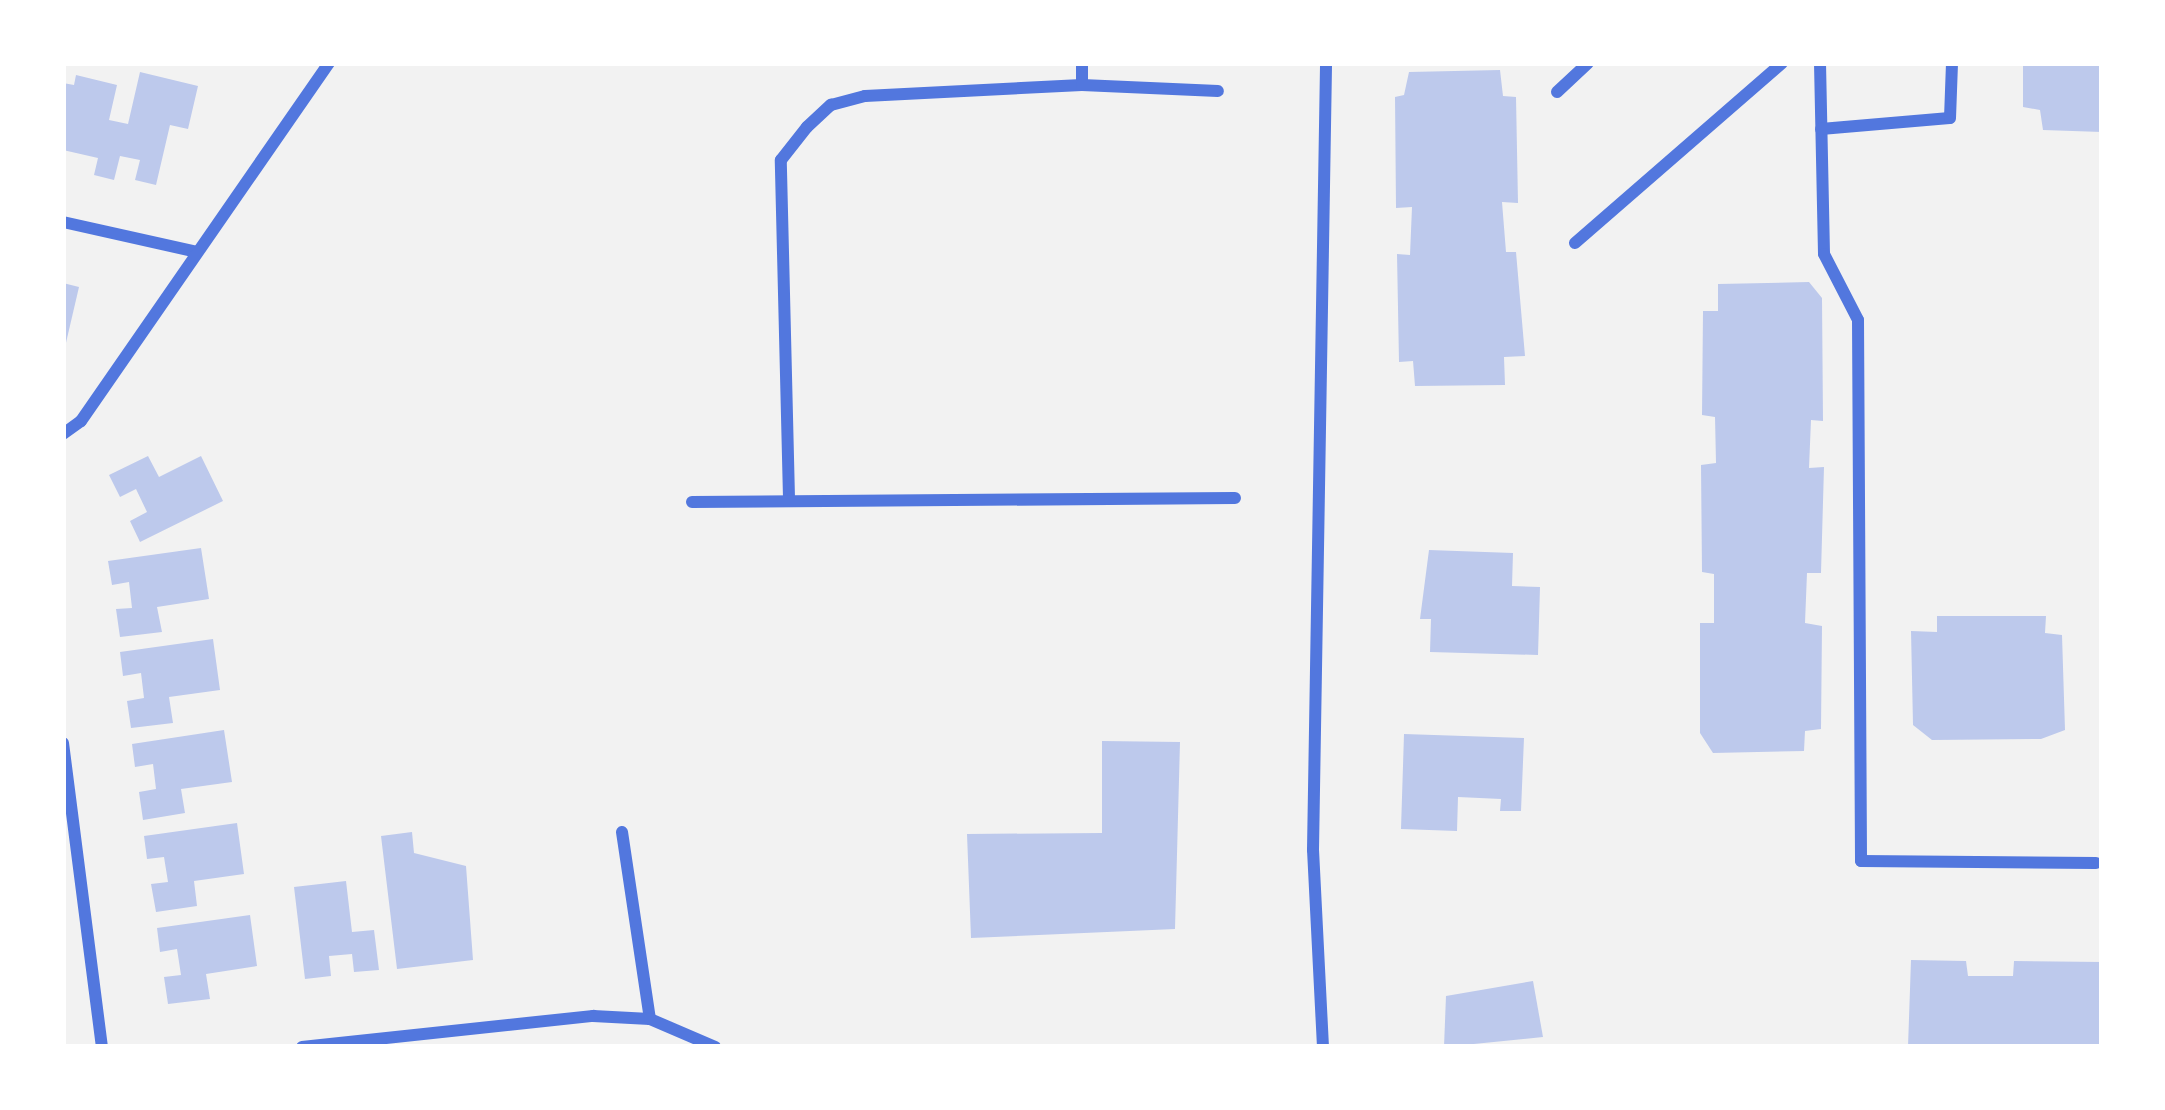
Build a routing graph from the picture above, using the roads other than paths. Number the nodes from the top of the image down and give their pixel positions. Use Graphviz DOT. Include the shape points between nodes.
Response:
graph roads {
  1 [pos="329,63"];
  2 [pos="1082,63"];
  3 [pos="1326,63"];
  4 [pos="1588,63"];
  5 [pos="1782,63"];
  6 [pos="1820,63"];
  7 [pos="1952,63"];
  8 [pos="1082,85"];
  9 [pos="1218,92"];
  10 [pos="1557,92"];
  11 [pos="1821,129"];
  12 [pos="63,221"];
  13 [pos="1575,243"];
  14 [pos="197,252"];
  15 [pos="63,434"];
  16 [pos="789,498"];
  17 [pos="1235,498"];
  18 [pos="692,502"];
  19 [pos="63,743"];
  20 [pos="622,832"];
  21 [pos="2096,863"];
  22 [pos="650,1019"];
  23 [pos="102,1047"];
  24 [pos="302,1047"];
  25 [pos="715,1047"];
  26 [pos="1323,1047"];
  1 -- 14 [label="street"];
  2 -- 8 [label="street"];
  3 -- 26 [label="street" via="1313,850"];
  4 -- 10 [label="street"];
  5 -- 13 [label="street"];
  6 -- 11 [label="street"];
  7 -- 11 [label="street" via="1950,118"];
  8 -- 9 [label="street"];
  8 -- 16 [label="street" via="865,96 831,105 781,160"];
  11 -- 21 [label="street" via="1824,254 1858,320 1861,861"];
  12 -- 14 [label="street"];
  14 -- 15 [label="street" via="81,421"];
  16 -- 17 [label="street"];
  16 -- 18 [label="street"];
  19 -- 23 [label="street"];
  20 -- 22 [label="street"];
  22 -- 24 [label="street" via="536,1018"];
  22 -- 25 [label="street"];
}
